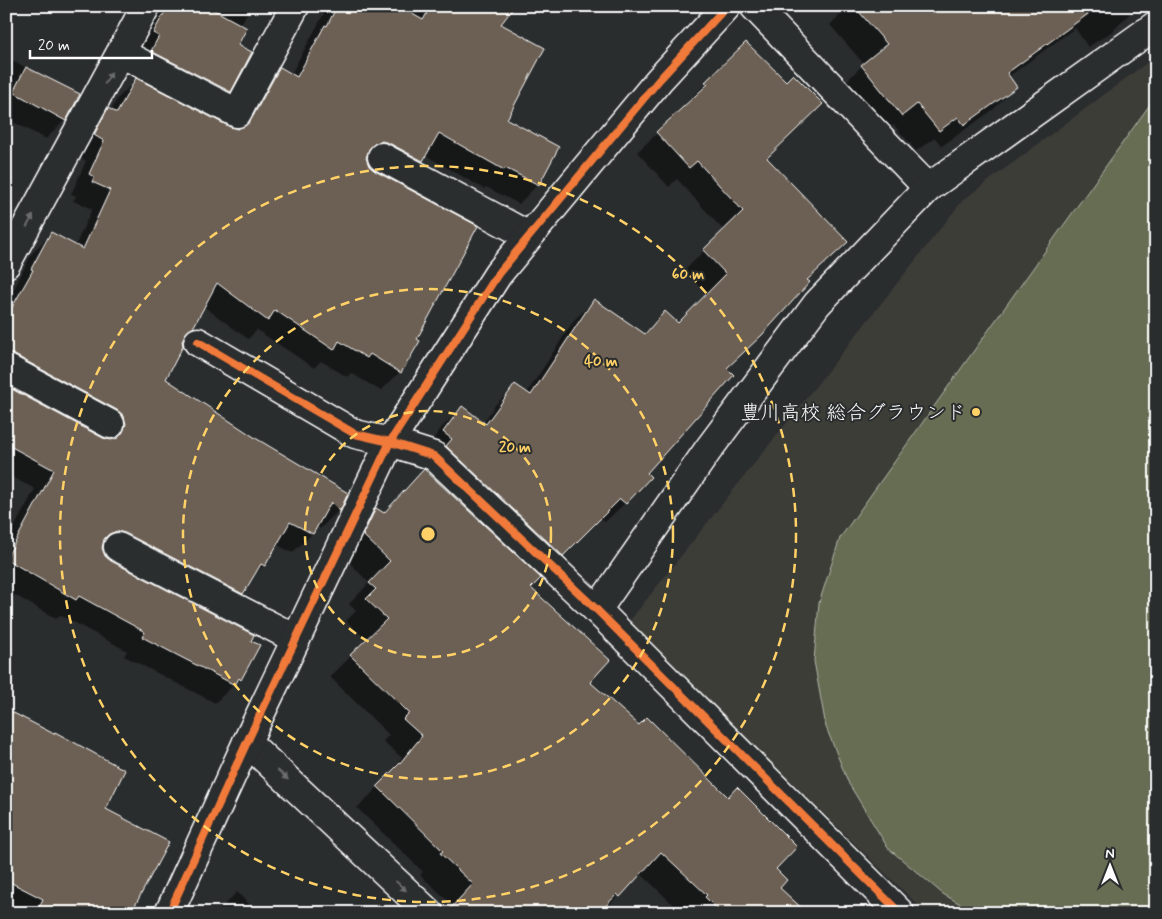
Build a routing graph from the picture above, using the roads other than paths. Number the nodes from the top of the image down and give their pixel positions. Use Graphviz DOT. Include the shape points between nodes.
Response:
graph roads {
  1 [pos="146,6"];
  2 [pos="295,6"];
  3 [pos="727,6"];
  4 [pos="754,6"];
  5 [pos="1156,25"];
  6 [pos="122,53"];
  7 [pos="382,156"];
  8 [pos="928,188"];
  9 [pos="529,236"];
  10 [pos="6,264"];
  11 [pos="198,342"];
  12 [pos="6,368"];
  13 [pos="110,424"];
  14 [pos="390,442"];
  15 [pos="118,547"];
  16 [pos="597,610"];
  17 [pos="296,639"];
  18 [pos="247,742"];
  19 [pos="168,913"];
  20 [pos="429,913"];
  21 [pos="900,913"];
  1 -- 6 [label="street"];
  2 -- 6 [label="street" via="238,113"];
  3 -- 9 [label="street"];
  4 -- 8 [label="street"];
  5 -- 8 [label="street"];
  10 -- 6 [label="street, one-way"];
  7 -- 9 [label="street"];
  8 -- 16 [label="street" via="818,304 708,450"];
  9 -- 14 [label="street" via="498,274"];
  11 -- 14 [label="street" via="355,434"];
  12 -- 13 [label="street"];
  14 -- 16 [label="street" via="434,456"];
  14 -- 17 [label="street"];
  15 -- 17 [label="street"];
  16 -- 21 [label="street"];
  17 -- 18 [label="street"];
  18 -- 19 [label="street"];
  18 -- 20 [label="street, one-way"];
}
